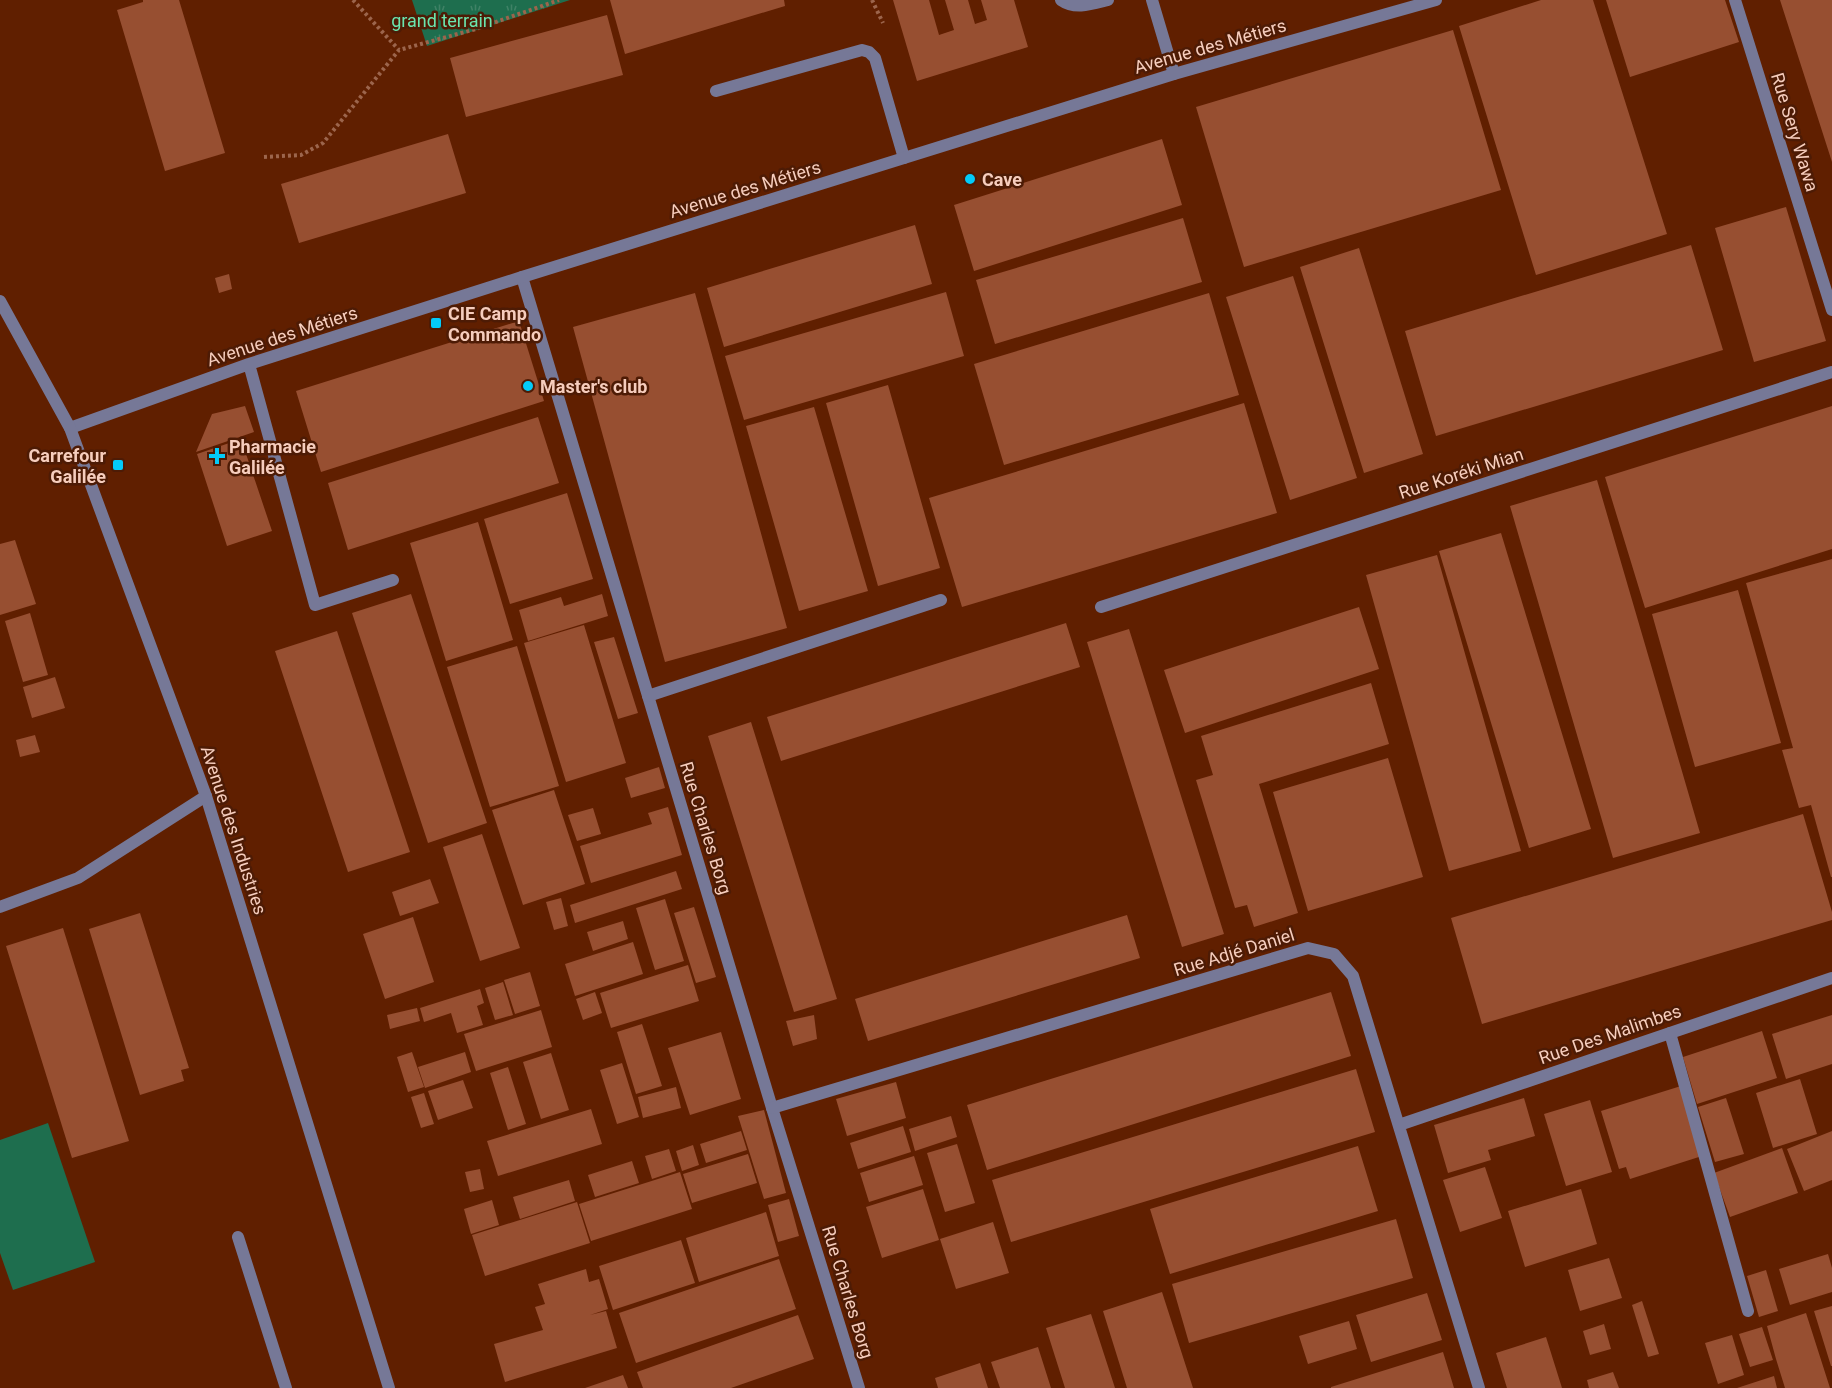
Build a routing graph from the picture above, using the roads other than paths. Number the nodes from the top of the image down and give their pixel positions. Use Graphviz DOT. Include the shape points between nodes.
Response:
graph roads {
  1 [pos="1061,0"];
  2 [pos="1108,0"];
  3 [pos="1152,0"];
  4 [pos="1436,0"];
  5 [pos="1735,0"];
  6 [pos="1174,74"];
  7 [pos="716,91"];
  8 [pos="904,158"];
  9 [pos="522,277"];
  10 [pos="0,301"];
  11 [pos="1832,310"];
  12 [pos="249,364"];
  13 [pos="1832,372"];
  14 [pos="70,428"];
  15 [pos="393,580"];
  16 [pos="941,600"];
  17 [pos="1101,607"];
  18 [pos="648,696"];
  19 [pos="206,796"];
  20 [pos="0,907"];
  21 [pos="1832,978"];
  22 [pos="1670,1033"];
  23 [pos="772,1108"];
  24 [pos="1399,1125"];
  25 [pos="238,1237"];
  26 [pos="1748,1311"];
  27 [pos="286,1388"];
  28 [pos="389,1388"];
  29 [pos="859,1388"];
  30 [pos="1479,1388"];
  1 -- 2 [label="street" via="1082,6"];
  3 -- 6 [label="street"];
  4 -- 6 [label="street, Avenue des Métiers"];
  5 -- 11 [label="street, Rue Sery Wawa"];
  6 -- 8 [label="street, Avenue des Métiers"];
  7 -- 8 [label="street" via="861,50 869,52 875,58"];
  8 -- 9 [label="street, Avenue des Métiers"];
  9 -- 12 [label="street, Avenue des Métiers"];
  9 -- 18 [label="street, Rue Charles Borg"];
  10 -- 14 [label="street, Avenue des Industries"];
  12 -- 14 [label="street, Avenue des Métiers"];
  12 -- 15 [label="street" via="315,605"];
  13 -- 17 [label="street, Rue Koréki Mian"];
  14 -- 19 [label="street, Avenue des Industries"];
  16 -- 18 [label="street"];
  18 -- 23 [label="street, Rue Charles Borg"];
  19 -- 20 [label="street" via="78,878"];
  19 -- 28 [label="street, Avenue des Industries"];
  21 -- 22 [label="street, Rue Des Malimbes"];
  22 -- 24 [label="street, Rue Des Malimbes"];
  22 -- 26 [label="street"];
  23 -- 24 [label="street, Rue Adjé Daniel" via="1308,948 1334,954 1353,975"];
  23 -- 29 [label="street, Rue Charles Borg"];
  24 -- 30 [label="street, Rue Adjé Daniel"];
  25 -- 27 [label="street"];
}
